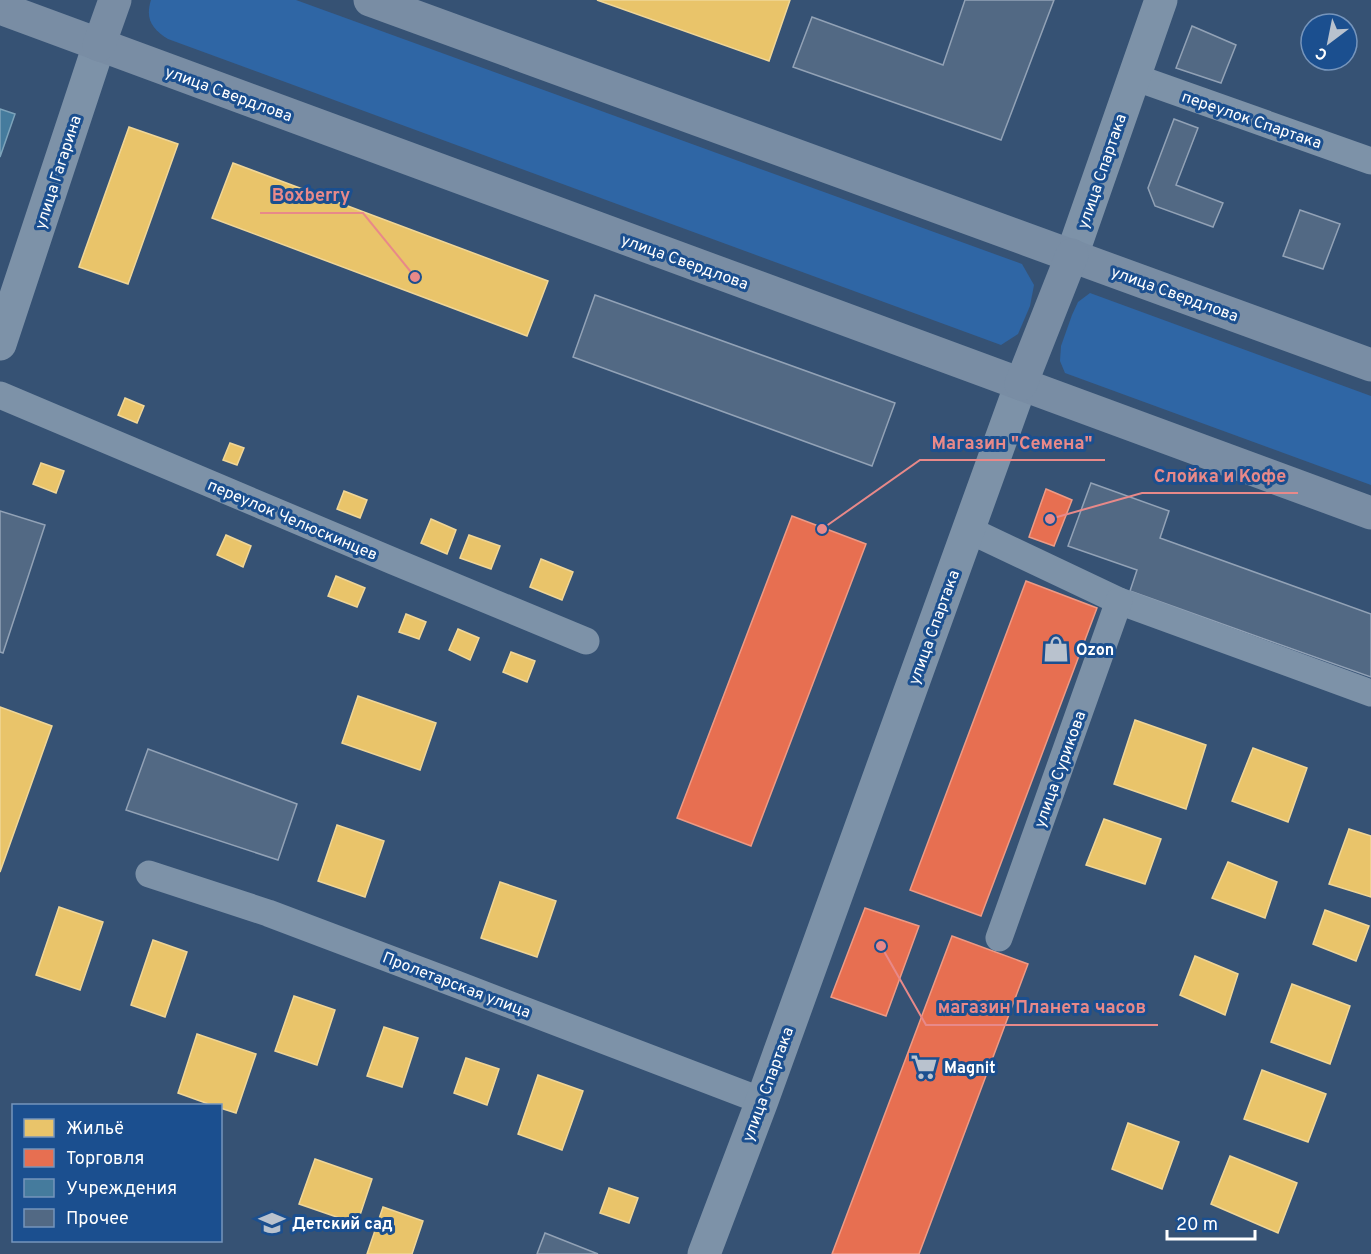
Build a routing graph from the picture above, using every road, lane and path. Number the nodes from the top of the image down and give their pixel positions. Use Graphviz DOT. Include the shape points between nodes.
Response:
graph roads {
  1 [pos="116,0"];
  2 [pos="370,0"];
  3 [pos="1161,0"];
  4 [pos="0,8"];
  5 [pos="99,45"];
  6 [pos="1134,77"];
  7 [pos="1371,161"];
  8 [pos="1072,255"];
  9 [pos="0,344"];
  10 [pos="1371,365"];
  11 [pos="1021,384"];
  12 [pos="0,395"];
  13 [pos="1371,513"];
  14 [pos="969,530"];
  15 [pos="1119,601"];
  16 [pos="586,641"];
  17 [pos="1371,693"];
  18 [pos="149,874"];
  19 [pos="999,938"];
  20 [pos="762,1101"];
  21 [pos="704,1254"];
  1 -- 5 [label="main road, улица Гагарина"];
  2 -- 8 [label="main road, улица Свердлова"];
  3 -- 6 [label="street, улица Спартака"];
  4 -- 5 [label="main road, улица Свердлова"];
  5 -- 9 [label="street, улица Гагарина"];
  5 -- 11 [label="main road, улица Свердлова"];
  6 -- 7 [label="street, переулок Спартака"];
  6 -- 8 [label="street, улица Спартака"];
  8 -- 10 [label="main road, улица Свердлова"];
  8 -- 11 [label="main road, улица Спартака"];
  11 -- 13 [label="main road, улица Свердлова"];
  11 -- 14 [label="street, улица Спартака"];
  12 -- 16 [label="street, переулок Челюскинцев"];
  14 -- 15 [label="street"];
  14 -- 20 [label="street, улица Спартака"];
  15 -- 17 [label="street"];
  15 -- 19 [label="street, улица Сурикова"];
  18 -- 20 [label="street, Пролетарская улица" via="268,913"];
  20 -- 21 [label="street, улица Спартака"];
}
